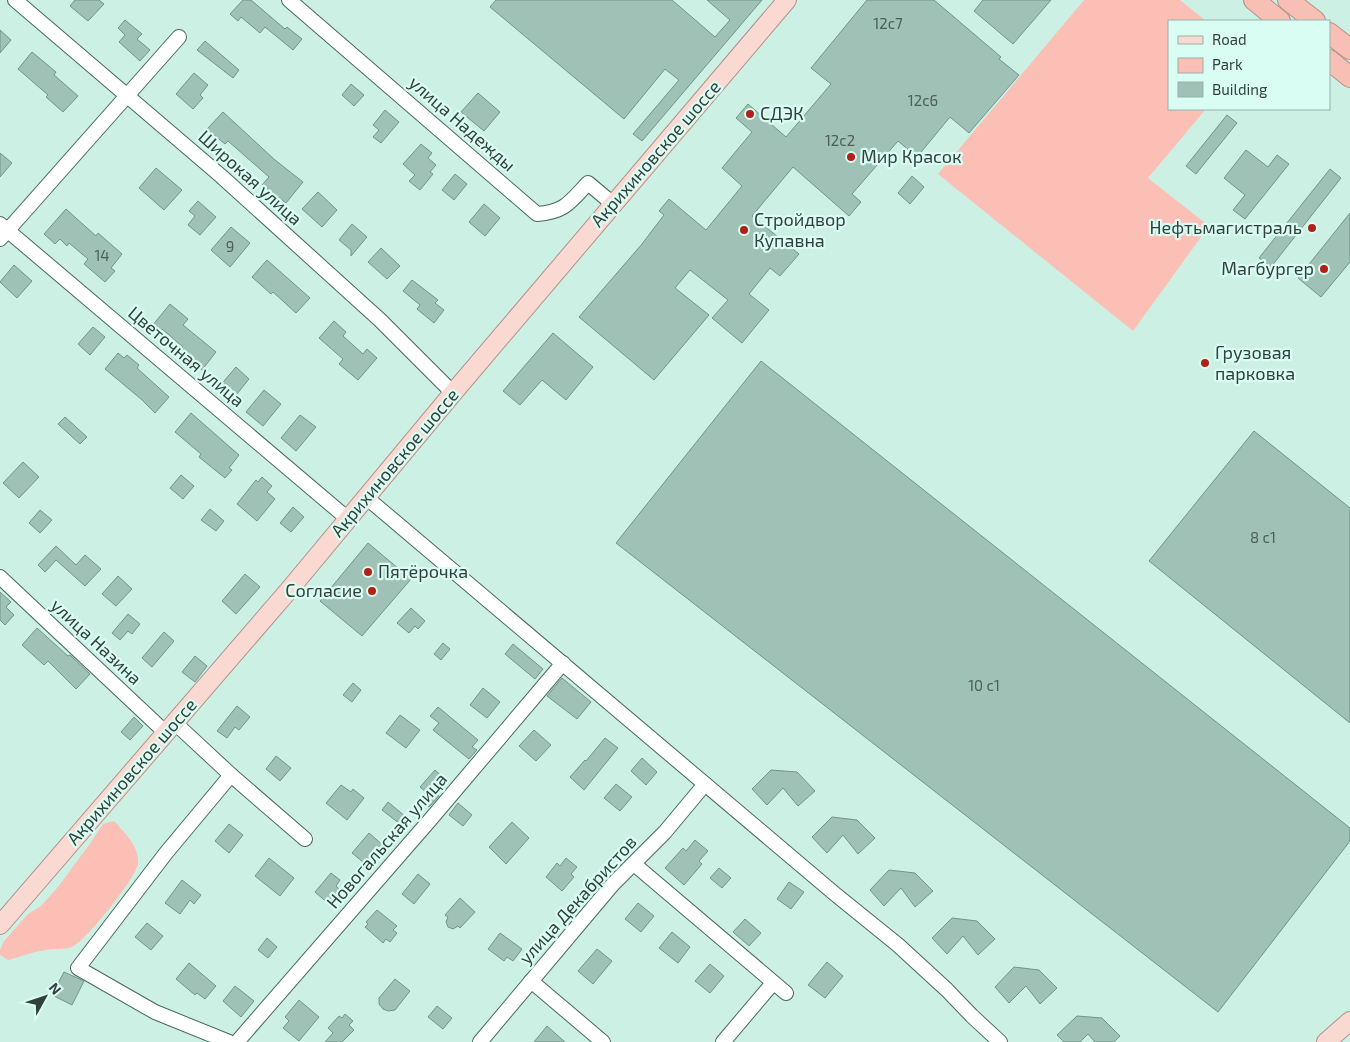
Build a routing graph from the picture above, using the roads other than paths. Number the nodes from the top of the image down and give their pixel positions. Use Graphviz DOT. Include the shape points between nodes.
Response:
graph roads {
  1 [pos="15,0"];
  2 [pos="290,0"];
  3 [pos="787,0"];
  4 [pos="1254,0"];
  5 [pos="1288,0"];
  6 [pos="1279,20"];
  7 [pos="1313,20"];
  8 [pos="1330,33"];
  9 [pos="179,37"];
  10 [pos="1350,49"];
  11 [pos="1330,61"];
  12 [pos="1350,77"];
  13 [pos="127,96"];
  14 [pos="613,204"];
  15 [pos="3,232"];
  16 [pos="453,393"];
  17 [pos="367,498"];
  18 [pos="348,519"];
  19 [pos="0,577"];
  20 [pos="563,663"];
  21 [pos="170,728"];
  22 [pos="231,775"];
  23 [pos="705,784"];
  24 [pos="305,839"];
  25 [pos="634,864"];
  26 [pos="0,925"];
  27 [pos="531,981"];
  28 [pos="773,983"];
  29 [pos="786,994"];
  30 [pos="1350,1020"];
  31 [pos="229,1042"];
  32 [pos="237,1042"];
  33 [pos="480,1042"];
  34 [pos="603,1042"];
  35 [pos="723,1042"];
  36 [pos="1000,1042"];
  37 [pos="1326,1042"];
  1 -- 13 [label="street, Широкая улица"];
  2 -- 14 [label="street, улица Надежды" via="536,214 552,213 566,206 588,183"];
  3 -- 14 [label="main road, Акрихиновское шоссе"];
  4 -- 6 [label="highway"];
  5 -- 7 [label="highway"];
  8 -- 10 [label="highway"];
  9 -- 13 [label="street"];
  11 -- 12 [label="highway"];
  13 -- 15 [label="street"];
  13 -- 16 [label="street, Широкая улица" via="380,320"];
  14 -- 16 [label="main road, Акрихиновское шоссе"];
  15 -- 18 [label="street, Цветочная улица"];
  16 -- 17 [label="main road, Акрихиновское шоссе"];
  17 -- 18 [label="main road, Акрихиновское шоссе"];
  17 -- 20 [label="street"];
  18 -- 21 [label="main road, Акрихиновское шоссе"];
  19 -- 21 [label="street, улица Назина"];
  20 -- 23 [label="street"];
  20 -- 32 [label="street, Новогальская улица"];
  21 -- 22 [label="street, улица Назина"];
  21 -- 26 [label="main road, Акрихиновское шоссе"];
  22 -- 24 [label="street, улица Назина"];
  22 -- 31 [label="street" via="78,968 155,1012"];
  23 -- 25 [label="street, улица Декабристов"];
  23 -- 36 [label="street" via="898,945"];
  25 -- 27 [label="street, улица Декабристов" via="613,884"];
  25 -- 28 [label="street"];
  27 -- 33 [label="street, улица Декабристов"];
  27 -- 34 [label="street"];
  28 -- 29 [label="street"];
  28 -- 35 [label="street"];
  30 -- 37 [label="main road"];
}
